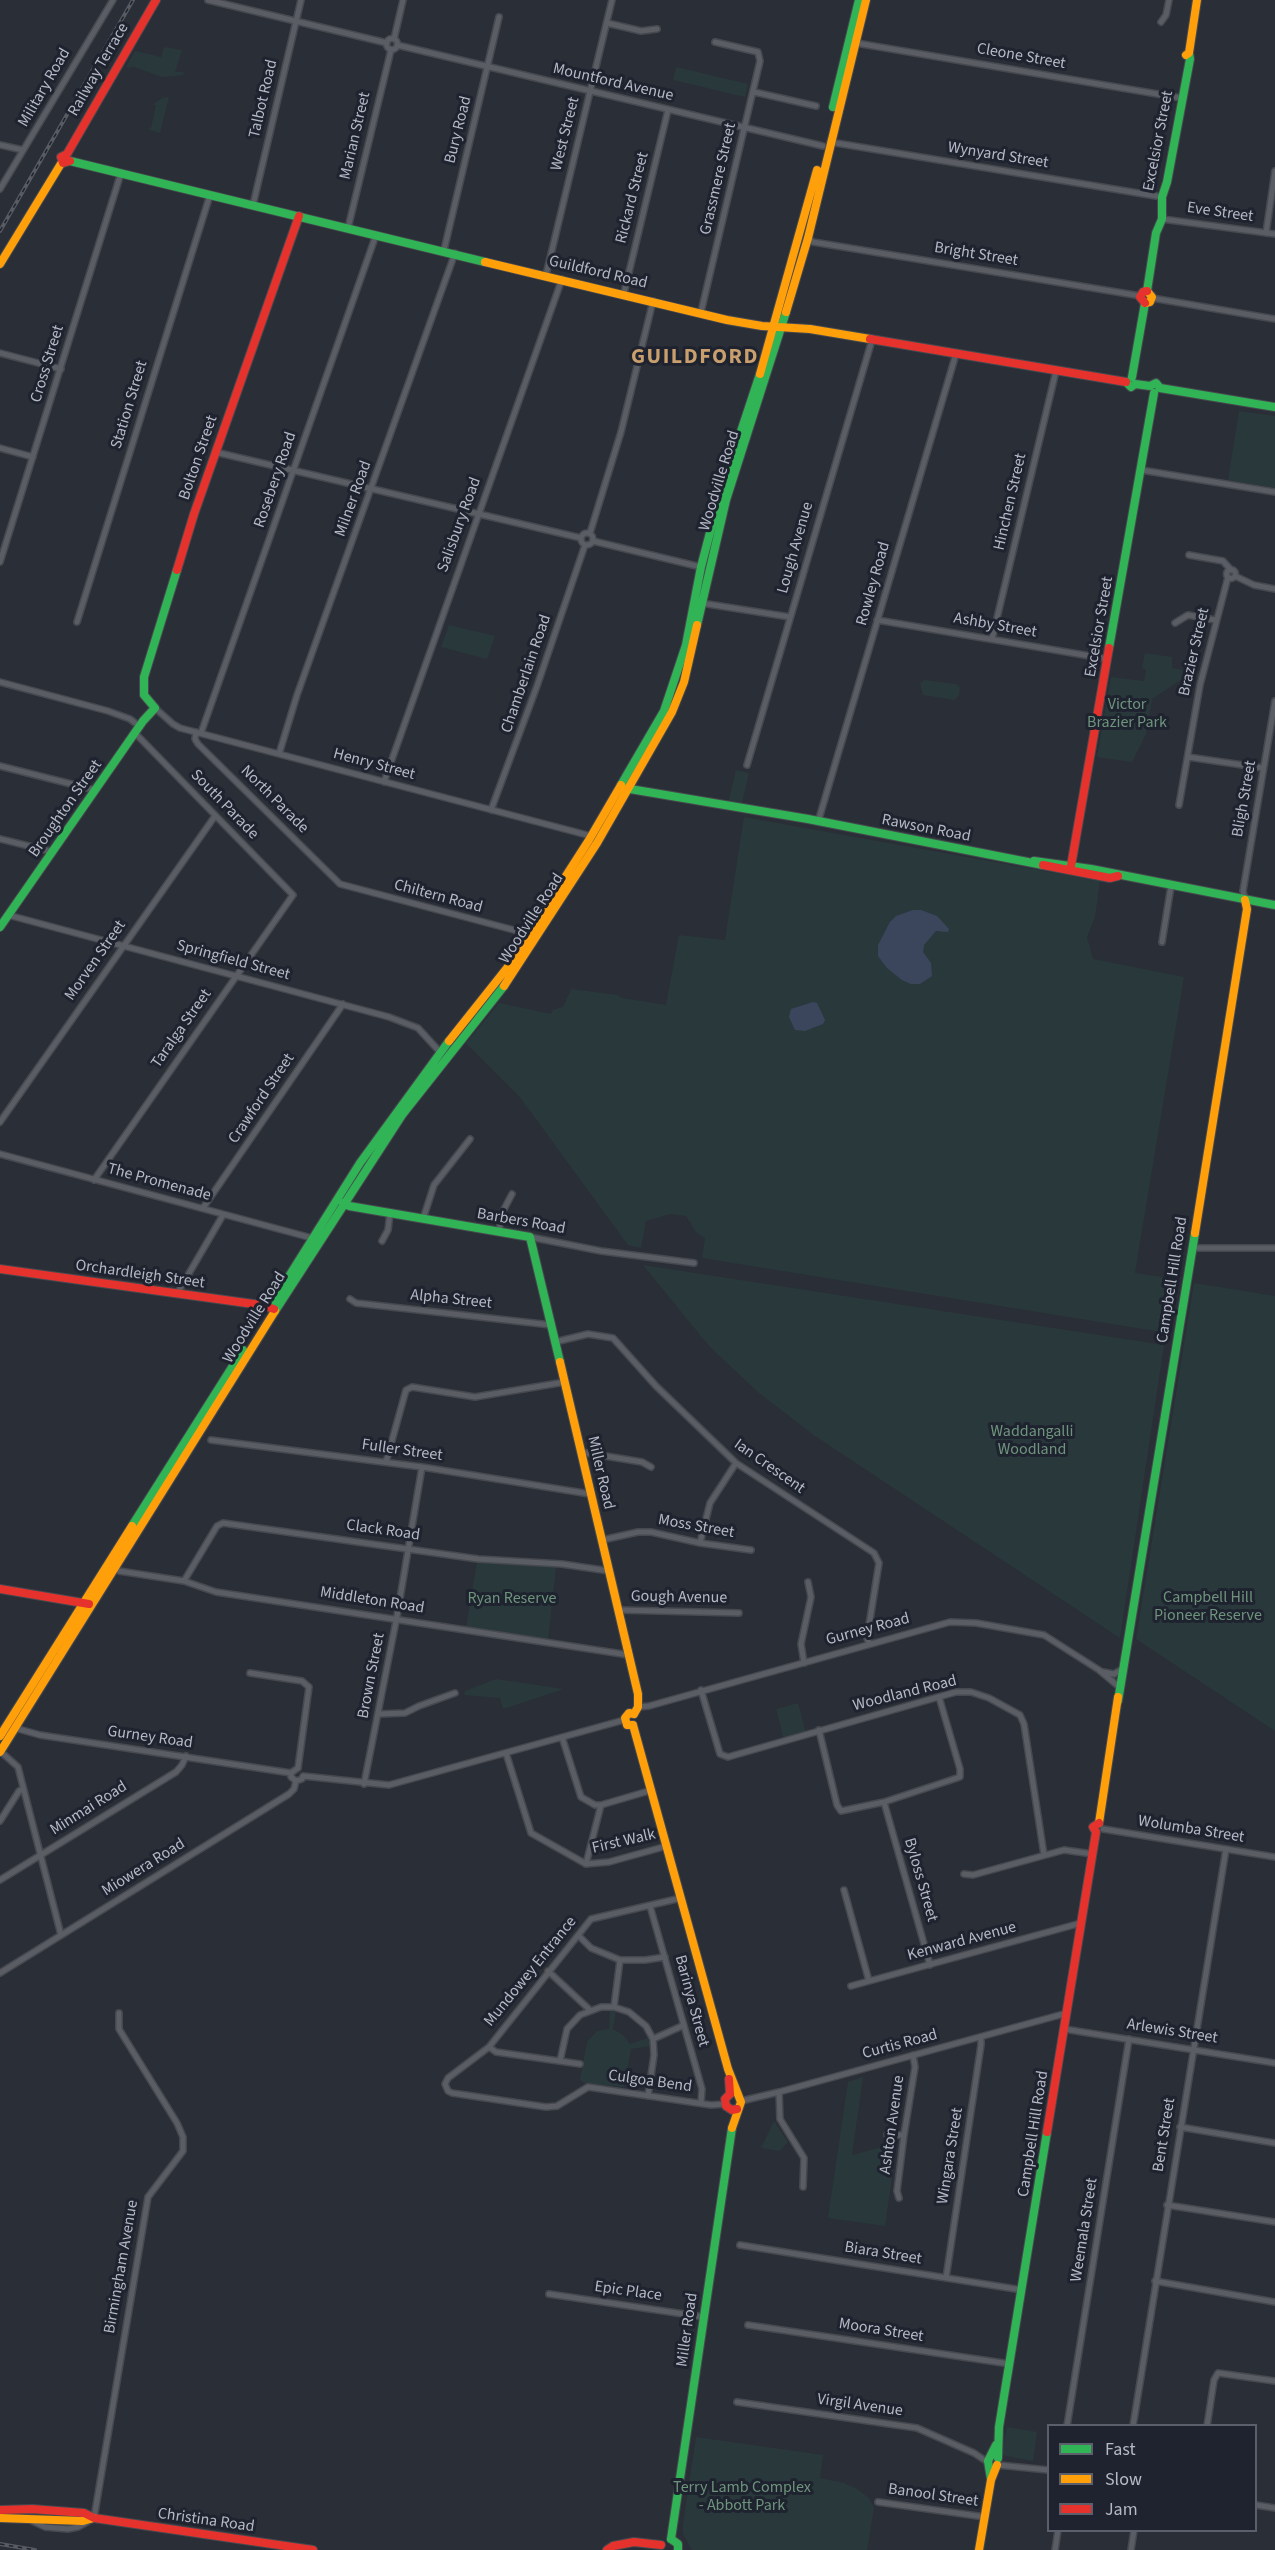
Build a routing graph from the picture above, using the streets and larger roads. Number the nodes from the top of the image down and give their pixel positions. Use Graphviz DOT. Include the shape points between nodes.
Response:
graph roads {
  1 [pos="112,0"];
  2 [pos="156,0"];
  3 [pos="208,0"];
  4 [pos="301,0"];
  5 [pos="403,0"];
  6 [pos="612,0"];
  7 [pos="859,0"];
  8 [pos="866,0"];
  9 [pos="1169,0"];
  10 [pos="1197,0"];
  11 [pos="499,16"];
  12 [pos="297,21"];
  13 [pos="607,22"];
  14 [pos="1161,22"];
  15 [pos="657,30"];
  16 [pos="394,39"];
  17 [pos="715,42"];
  18 [pos="387,43"];
  19 [pos="856,43"];
  20 [pos="397,45"];
  21 [pos="391,50"];
  22 [pos="488,67"];
  23 [pos="591,91"];
  24 [pos="754,92"];
  25 [pos="1181,98"];
  26 [pos="816,106"];
  27 [pos="668,110"];
  28 [pos="746,127"];
  29 [pos="827,144"];
  30 [pos="0,145"];
  31 [pos="23,150"];
  32 [pos="66,159"];
  33 [pos="1275,171"];
  34 [pos="121,174"];
  35 [pos="0,189"];
  36 [pos="210,195"];
  37 [pos="1162,197"];
  38 [pos="253,205"];
  39 [pos="299,216"];
  40 [pos="1162,219"];
  41 [pos="348,228"];
  42 [pos="1266,233"];
  43 [pos="1275,234"];
  44 [pos="376,235"];
  45 [pos="808,238"];
  46 [pos="444,250"];
  47 [pos="456,253"];
  48 [pos="0,264"];
  49 [pos="546,275"];
  50 [pos="562,279"];
  51 [pos="624,293"];
  52 [pos="1146,297"];
  53 [pos="653,300"];
  54 [pos="701,312"];
  55 [pos="1275,319"];
  56 [pos="777,327"];
  57 [pos="872,340"];
  58 [pos="0,353"];
  59 [pos="956,354"];
  60 [pos="60,369"];
  61 [pos="1056,371"];
  62 [pos="1131,381"];
  63 [pos="1155,389"];
  64 [pos="1275,407"];
  65 [pos="0,448"];
  66 [pos="215,452"];
  67 [pos="33,457"];
  68 [pos="294,470"];
  69 [pos="1141,470"];
  70 [pos="372,488"];
  71 [pos="1275,492"];
  72 [pos="479,514"];
  73 [pos="590,533"];
  74 [pos="581,538"];
  75 [pos="593,541"];
  76 [pos="585,545"];
  77 [pos="1189,555"];
  78 [pos="1,561"];
  79 [pos="702,567"];
  80 [pos="1231,577"];
  81 [pos="1275,589"];
  82 [pos="701,603"];
  83 [pos="790,617"];
  84 [pos="877,620"];
  85 [pos="1215,620"];
  86 [pos="77,622"];
  87 [pos="1175,623"];
  88 [pos="992,639"];
  89 [pos="1108,659"];
  90 [pos="0,682"];
  91 [pos="1275,701"];
  92 [pos="155,708"];
  93 [pos="141,724"];
  94 [pos="199,733"];
  95 [pos="279,754"];
  96 [pos="1188,757"];
  97 [pos="747,765"];
  98 [pos="0,766"];
  99 [pos="1263,768"];
  100 [pos="384,782"];
  101 [pos="619,787"];
  102 [pos="628,789"];
  103 [pos="95,790"];
  104 [pos="1179,805"];
  105 [pos="491,810"];
  106 [pos="215,816"];
  107 [pos="818,822"];
  108 [pos="592,836"];
  109 [pos="0,839"];
  110 [pos="53,852"];
  111 [pos="1029,861"];
  112 [pos="1071,866"];
  113 [pos="1048,867"];
  114 [pos="1101,876"];
  115 [pos="1118,876"];
  116 [pos="340,884"];
  117 [pos="1171,886"];
  118 [pos="293,895"];
  119 [pos="1245,900"];
  120 [pos="1275,905"];
  121 [pos="8,915"];
  122 [pos="0,927"];
  123 [pos="529,934"];
  124 [pos="1162,942"];
  125 [pos="123,946"];
  126 [pos="236,976"];
  127 [pos="343,1004"];
  128 [pos="463,1028"];
  129 [pos="448,1048"];
  130 [pos="440,1052"];
  131 [pos="0,1122"];
  132 [pos="470,1139"];
  133 [pos="0,1154"];
  134 [pos="94,1180"];
  135 [pos="512,1194"];
  136 [pos="343,1203"];
  137 [pos="203,1208"];
  138 [pos="390,1213"];
  139 [pos="223,1215"];
  140 [pos="423,1219"];
  141 [pos="499,1232"];
  142 [pos="530,1237"];
  143 [pos="312,1239"];
  144 [pos="382,1241"];
  145 [pos="1275,1241"];
  146 [pos="1192,1248"];
  147 [pos="1274,1248"];
  148 [pos="694,1263"];
  149 [pos="0,1269"];
  150 [pos="177,1294"];
  151 [pos="350,1299"];
  152 [pos="273,1308"];
  153 [pos="551,1325"];
  154 [pos="555,1342"];
  155 [pos="565,1382"];
  156 [pos="211,1440"];
  157 [pos="581,1452"];
  158 [pos="386,1462"];
  159 [pos="736,1463"];
  160 [pos="422,1467"];
  161 [pos="651,1467"];
  162 [pos="590,1494"];
  163 [pos="602,1540"];
  164 [pos="700,1543"];
  165 [pos="409,1548"];
  166 [pos="751,1550"];
  167 [pos="114,1567"];
  168 [pos="609,1571"];
  169 [pos="184,1581"];
  170 [pos="808,1582"];
  171 [pos="0,1589"];
  172 [pos="87,1603"];
  173 [pos="619,1610"];
  174 [pos="739,1613"];
  175 [pos="397,1618"];
  176 [pos="869,1644"];
  177 [pos="629,1655"];
  178 [pos="804,1663"];
  179 [pos="1124,1663"];
  180 [pos="1099,1670"];
  181 [pos="250,1673"];
  182 [pos="1118,1686"];
  183 [pos="702,1690"];
  184 [pos="455,1692"];
  185 [pos="939,1697"];
  186 [pos="1118,1701"];
  187 [pos="636,1711"];
  188 [pos="379,1714"];
  189 [pos="624,1720"];
  190 [pos="633,1725"];
  191 [pos="11,1726"];
  192 [pos="819,1730"];
  193 [pos="0,1736"];
  194 [pos="562,1737"];
  195 [pos="0,1751"];
  196 [pos="507,1753"];
  197 [pos="186,1756"];
  198 [pos="298,1768"];
  199 [pos="291,1773"];
  200 [pos="303,1776"];
  201 [pos="296,1781"];
  202 [pos="364,1784"];
  203 [pos="23,1789"];
  204 [pos="651,1790"];
  205 [pos="884,1802"];
  206 [pos="601,1805"];
  207 [pos="0,1821"];
  208 [pos="1099,1828"];
  209 [pos="667,1846"];
  210 [pos="1226,1849"];
  211 [pos="41,1854"];
  212 [pos="1093,1854"];
  213 [pos="1044,1856"];
  214 [pos="1275,1857"];
  215 [pos="586,1864"];
  216 [pos="964,1874"];
  217 [pos="0,1880"];
  218 [pos="844,1890"];
  219 [pos="681,1898"];
  220 [pos="650,1906"];
  221 [pos="1081,1923"];
  222 [pos="61,1935"];
  223 [pos="578,1935"];
  224 [pos="665,1957"];
  225 [pos="620,1960"];
  226 [pos="930,1965"];
  227 [pos="548,1971"];
  228 [pos="0,1973"];
  229 [pos="869,1981"];
  230 [pos="851,1986"];
  231 [pos="614,2007"];
  232 [pos="590,2010"];
  233 [pos="119,2013"];
  234 [pos="1067,2013"];
  235 [pos="682,2026"];
  236 [pos="1064,2029"];
  237 [pos="981,2037"];
  238 [pos="652,2039"];
  239 [pos="1129,2039"];
  240 [pos="489,2047"];
  241 [pos="1193,2049"];
  242 [pos="913,2055"];
  243 [pos="560,2061"];
  244 [pos="1275,2063"];
  245 [pos="580,2064"];
  246 [pos="448,2078"];
  247 [pos="780,2092"];
  248 [pos="648,2096"];
  249 [pos="733,2102"];
  250 [pos="701,2103"];
  251 [pos="1180,2127"];
  252 [pos="887,2135"];
  253 [pos="904,2135"];
  254 [pos="1275,2143"];
  255 [pos="803,2187"];
  256 [pos="899,2198"];
  257 [pos="1167,2205"];
  258 [pos="1275,2222"];
  259 [pos="740,2245"];
  260 [pos="946,2278"];
  261 [pos="1155,2282"];
  262 [pos="1022,2290"];
  263 [pos="549,2294"];
  264 [pos="1275,2302"];
  265 [pos="704,2317"];
  266 [pos="748,2325"];
  267 [pos="1010,2364"];
  268 [pos="1275,2381"];
  269 [pos="737,2402"];
  270 [pos="1067,2424"];
  271 [pos="1133,2424"];
  272 [pos="1207,2424"];
  273 [pos="994,2461"];
  274 [pos="1047,2470"];
  275 [pos="878,2502"];
  276 [pos="1257,2505"];
  277 [pos="1275,2508"];
  278 [pos="0,2510"];
  279 [pos="985,2517"];
  280 [pos="0,2518"];
  281 [pos="94,2518"];
  282 [pos="1058,2532"];
  283 [pos="1134,2532"];
  284 [pos="671,2539"];
  285 [pos="661,2547"];
  286 [pos="314,2550"];
  287 [pos="607,2550"];
  288 [pos="678,2550"];
  289 [pos="979,2550"];
  290 [pos="1055,2550"];
  291 [pos="1131,2550"];
  1 -- 31 [label="street, Military Road"];
  2 -- 32 [label="street, Railway Terrace"];
  3 -- 12 [label="street"];
  4 -- 12 [label="street, Talbot Road"];
  5 -- 16 [label="street"];
  6 -- 13 [label="street, West Street"];
  7 -- 29 [label="street, Woodville Road"];
  8 -- 19 [label="street, Woodville Road"];
  9 -- 14 [label="street"];
  10 -- 25 [label="street, Excelsior Street"];
  11 -- 22 [label="street, Bury Road"];
  12 -- 18 [label="street"];
  12 -- 38 [label="street, Talbot Road"];
  13 -- 15 [label="street" via="641,31"];
  13 -- 23 [label="street, West Street"];
  16 -- 18 [label="street"];
  16 -- 20 [label="street"];
  17 -- 24 [label="street, Grassmere Street" via="758,52"];
  18 -- 21 [label="street"];
  19 -- 25 [label="street, Cleone Street"];
  19 -- 29 [label="street, Woodville Road"];
  20 -- 21 [label="street"];
  20 -- 22 [label="street, Mountford Avenue"];
  21 -- 41 [label="street, Marian Street"];
  22 -- 23 [label="street, Mountford Avenue"];
  22 -- 46 [label="street, Bury Road"];
  23 -- 27 [label="street, Mountford Avenue"];
  23 -- 49 [label="street, West Street"];
  24 -- 26 [label="street"];
  24 -- 28 [label="street, Grassmere Street"];
  25 -- 37 [label="street, Excelsior Street"];
  27 -- 28 [label="street, Mountford Avenue"];
  27 -- 51 [label="street, Rickard Street"];
  28 -- 29 [label="street, Mountford Avenue"];
  28 -- 54 [label="street, Grassmere Street"];
  29 -- 37 [label="street, Wynyard Street"];
  29 -- 45 [label="street, Woodville Road"];
  29 -- 56 [label="street, Woodville Road"];
  30 -- 31 [label="street"];
  31 -- 35 [label="street, Military Road"];
  32 -- 34 [label="street, Guildford Road"];
  32 -- 48 [label="street, Railway Terrace"];
  33 -- 42 [label="street"];
  34 -- 36 [label="street, Guildford Road"];
  34 -- 60 [label="street, Cross Street"];
  36 -- 38 [label="street, Guildford Road"];
  36 -- 86 [label="street, Station Street"];
  37 -- 40 [label="street, Excelsior Street"];
  38 -- 39 [label="street, Guildford Road"];
  39 -- 41 [label="street, Guildford Road"];
  39 -- 66 [label="street, Bolton Street"];
  40 -- 42 [label="street, Eve Street"];
  40 -- 52 [label="street, Excelsior Street" via="1156,233"];
  41 -- 44 [label="street, Guildford Road"];
  42 -- 43 [label="street, Eve Street"];
  44 -- 46 [label="street, Guildford Road"];
  44 -- 68 [label="street, Rosebery Road"];
  45 -- 52 [label="street, Bright Street" via="813,242"];
  45 -- 56 [label="street, Woodville Road"];
  46 -- 47 [label="street, Guildford Road"];
  47 -- 49 [label="street, Guildford Road"];
  47 -- 70 [label="street, Milner Road"];
  49 -- 50 [label="street, Guildford Road"];
  50 -- 51 [label="street, Guildford Road"];
  50 -- 72 [label="street, Salisbury Road"];
  51 -- 53 [label="street, Guildford Road"];
  52 -- 55 [label="street, Bright Street"];
  52 -- 62 [label="street, Excelsior Street"];
  53 -- 54 [label="street, Guildford Road"];
  53 -- 73 [label="street" via="623,423"];
  54 -- 56 [label="street, Guildford Road"];
  56 -- 57 [label="street, Guildford Road"];
  56 -- 79 [label="street, Woodville Road" via="719,498"];
  56 -- 82 [label="street, Woodville Road" via="726,500"];
  57 -- 59 [label="street, Guildford Road"];
  57 -- 83 [label="street, Lough Avenue"];
  58 -- 60 [label="street"];
  59 -- 61 [label="street, Guildford Road"];
  59 -- 84 [label="street, Rowley Road"];
  60 -- 67 [label="street, Cross Street"];
  61 -- 62 [label="street, Guildford Road"];
  61 -- 88 [label="street, Hinchen Street"];
  62 -- 63 [label="street, Guildford Road"];
  63 -- 64 [label="street, Guildford Road"];
  63 -- 69 [label="street, Excelsior Street"];
  65 -- 67 [label="street"];
  66 -- 68 [label="street"];
  66 -- 92 [label="street, Bolton Street" via="144,677 144,695"];
  67 -- 78 [label="street, Cross Street"];
  68 -- 70 [label="street"];
  68 -- 94 [label="street, Rosebery Road"];
  69 -- 71 [label="street"];
  69 -- 89 [label="street, Excelsior Street"];
  70 -- 72 [label="street"];
  70 -- 95 [label="street, Milner Road"];
  72 -- 74 [label="street"];
  72 -- 100 [label="street, Salisbury Road"];
  73 -- 74 [label="street"];
  73 -- 75 [label="street"];
  74 -- 76 [label="street"];
  75 -- 76 [label="street"];
  75 -- 79 [label="street"];
  76 -- 105 [label="street, Chamberlain Road"];
  77 -- 80 [label="street" via="1223,561 1234,571"];
  79 -- 101 [label="street, Woodville Road" via="686,645 670,695"];
  80 -- 81 [label="street"];
  80 -- 85 [label="street, Brazier Street"];
  82 -- 83 [label="street"];
  82 -- 102 [label="street, Woodville Road" via="684,682 672,712"];
  83 -- 97 [label="street, Lough Avenue"];
  84 -- 88 [label="street, Ashby Street"];
  84 -- 107 [label="street, Rowley Road"];
  85 -- 87 [label="street" via="1188,615"];
  85 -- 96 [label="street, Brazier Street"];
  88 -- 89 [label="street, Ashby Street"];
  89 -- 112 [label="street, Excelsior Street"];
  90 -- 93 [label="street" via="108,711"];
  91 -- 99 [label="street, Bligh Street"];
  92 -- 93 [label="street, Broughton Street"];
  92 -- 94 [label="street, Henry Street" via="177,727"];
  93 -- 103 [label="street, Broughton Street"];
  93 -- 106 [label="street, South Parade"];
  94 -- 95 [label="street, Henry Street"];
  94 -- 116 [label="street, North Parade" via="195,739 198,744"];
  95 -- 100 [label="street, Henry Street"];
  96 -- 99 [label="street"];
  96 -- 104 [label="street, Brazier Street"];
  98 -- 103 [label="street"];
  99 -- 119 [label="street, Bligh Street" via="1243,891"];
  100 -- 105 [label="street, Henry Street"];
  101 -- 102 [label="street, Rawson Road"];
  101 -- 108 [label="street, Woodville Road"];
  102 -- 107 [label="street, Rawson Road"];
  102 -- 128 [label="street, Woodville Road" via="513,974"];
  103 -- 110 [label="street, Broughton Street"];
  105 -- 108 [label="street, Henry Street"];
  106 -- 118 [label="street, South Parade"];
  106 -- 125 [label="street, Morven Street"];
  107 -- 111 [label="street, Rawson Road"];
  108 -- 123 [label="street, Woodville Road"];
  109 -- 110 [label="street"];
  110 -- 121 [label="street, Broughton Street"];
  111 -- 112 [label="street, Rawson Road"];
  111 -- 113 [label="street, Rawson Road"];
  112 -- 113 [label="street"];
  112 -- 114 [label="street"];
  112 -- 115 [label="street, Rawson Road"];
  113 -- 114 [label="street, Rawson Road"];
  114 -- 115 [label="street, Rawson Road"];
  115 -- 117 [label="street, Rawson Road"];
  116 -- 123 [label="street, Chiltern Road"];
  117 -- 119 [label="street, Rawson Road"];
  117 -- 124 [label="street"];
  118 -- 126 [label="street, Taralga Street"];
  119 -- 120 [label="street, Rawson Road"];
  119 -- 146 [label="street, Campbell Hill Road" via="1247,909"];
  121 -- 122 [label="street, Broughton Street"];
  121 -- 125 [label="street, Springfield Street"];
  123 -- 128 [label="street, Woodville Road"];
  125 -- 126 [label="street, Springfield Street"];
  125 -- 131 [label="street, Morven Street"];
  126 -- 127 [label="street, Springfield Street"];
  126 -- 134 [label="street, Taralga Street"];
  127 -- 130 [label="street, Springfield Street" via="411,1025"];
  127 -- 137 [label="street, Crawford Street"];
  128 -- 129 [label="street, Woodville Road"];
  129 -- 130 [label="street, Woodville Road"];
  129 -- 136 [label="street, Woodville Road"];
  130 -- 143 [label="street, Woodville Road" via="360,1163"];
  132 -- 140 [label="street" via="434,1185"];
  133 -- 134 [label="street, The Promenade"];
  134 -- 137 [label="street, The Promenade"];
  135 -- 141 [label="street" via="502,1213"];
  136 -- 138 [label="street, Barbers Road"];
  136 -- 152 [label="street, Woodville Road"];
  137 -- 139 [label="street, The Promenade"];
  138 -- 140 [label="street, Barbers Road"];
  138 -- 144 [label="street"];
  139 -- 143 [label="street, The Promenade"];
  139 -- 150 [label="street"];
  140 -- 141 [label="street, Barbers Road"];
  141 -- 142 [label="street, Barbers Road"];
  142 -- 148 [label="street, Barbers Road"];
  142 -- 153 [label="street, Miller Road"];
  143 -- 152 [label="street, Woodville Road"];
  145 -- 147 [label="street"];
  146 -- 147 [label="street"];
  146 -- 179 [label="street, Campbell Hill Road"];
  149 -- 150 [label="street, Orchardleigh Street"];
  150 -- 152 [label="street, Orchardleigh Street"];
  151 -- 153 [label="street, Alpha Street" via="356,1303"];
  152 -- 167 [label="street, Woodville Road"];
  152 -- 172 [label="street, Woodville Road"];
  153 -- 154 [label="street, Miller Road"];
  154 -- 155 [label="street, Miller Road"];
  154 -- 159 [label="street, Ian Crescent" via="588,1334 616,1340 656,1386"];
  155 -- 157 [label="street, Miller Road"];
  155 -- 158 [label="street" via="475,1397 412,1387 406,1390"];
  156 -- 158 [label="street, Fuller Street"];
  157 -- 161 [label="street" via="642,1462"];
  157 -- 162 [label="street, Miller Road"];
  158 -- 160 [label="street, Fuller Street"];
  159 -- 164 [label="street" via="710,1503"];
  159 -- 176 [label="street, Ian Crescent" via="878,1557"];
  160 -- 162 [label="street, Fuller Street"];
  160 -- 165 [label="street, Brown Street"];
  162 -- 163 [label="street, Miller Road"];
  163 -- 164 [label="street, Moss Street" via="644,1532"];
  163 -- 168 [label="street, Miller Road"];
  164 -- 166 [label="street, Moss Street"];
  165 -- 168 [label="street, Clack Road" via="478,1559"];
  165 -- 169 [label="street, Clack Road" via="223,1523 217,1526"];
  165 -- 175 [label="street, Brown Street"];
  167 -- 169 [label="street, Middleton Road"];
  167 -- 172 [label="street, Woodville Road"];
  168 -- 173 [label="street, Miller Road"];
  169 -- 175 [label="street, Middleton Road" via="216,1592"];
  170 -- 178 [label="street" via="810,1597 801,1644"];
  171 -- 172 [label="street"];
  172 -- 191 [label="street, Woodville Road"];
  173 -- 174 [label="street, Gough Avenue"];
  173 -- 177 [label="street, Miller Road"];
  175 -- 177 [label="street, Middleton Road"];
  175 -- 188 [label="street, Brown Street"];
  176 -- 178 [label="street, Gurney Road"];
  176 -- 180 [label="street, Gurney Road" via="961,1622 1044,1635"];
  177 -- 187 [label="street, Miller Road" via="638,1694"];
  178 -- 183 [label="street, Gurney Road"];
  179 -- 180 [label="street" via="1114,1674"];
  179 -- 182 [label="street, Campbell Hill Road"];
  179 -- 186 [label="street, Campbell Hill Road"];
  180 -- 182 [label="street, Gurney Road"];
  181 -- 198 [label="street" via="310,1682"];
  182 -- 186 [label="street, Campbell Hill Road"];
  183 -- 187 [label="street, Gurney Road"];
  183 -- 192 [label="street, Woodland Road" via="720,1754 728,1757"];
  184 -- 188 [label="street" via="405,1713"];
  185 -- 192 [label="street, Woodland Road"];
  185 -- 205 [label="street" via="960,1777"];
  185 -- 213 [label="street, Woodland Road" via="971,1692 1020,1715"];
  186 -- 208 [label="street, Campbell Hill Road"];
  187 -- 189 [label="street"];
  187 -- 190 [label="street, Miller Road" via="637,1721"];
  188 -- 202 [label="street, Brown Street"];
  189 -- 190 [label="street"];
  189 -- 194 [label="street"];
  190 -- 204 [label="street"];
  191 -- 193 [label="street, Woodville Road"];
  191 -- 195 [label="street, Woodville Road"];
  191 -- 197 [label="street, Gurney Road" via="40,1735"];
  192 -- 205 [label="street" via="841,1811"];
  194 -- 196 [label="street"];
  194 -- 206 [label="street" via="578,1792"];
  195 -- 203 [label="street" via="18,1767"];
  196 -- 202 [label="street" via="389,1785"];
  196 -- 215 [label="street, First Walk" via="531,1833"];
  197 -- 199 [label="street, Gurney Road"];
  197 -- 211 [label="street, Minmai Road" via="176,1772"];
  198 -- 199 [label="street"];
  198 -- 200 [label="street"];
  199 -- 201 [label="street"];
  200 -- 201 [label="street"];
  200 -- 202 [label="street"];
  201 -- 222 [label="street, Miowera Road" via="289,1794"];
  203 -- 207 [label="street"];
  203 -- 211 [label="street"];
  204 -- 206 [label="street"];
  204 -- 209 [label="street"];
  205 -- 226 [label="street, Byloss Street"];
  206 -- 215 [label="street, First Walk"];
  208 -- 210 [label="street, Wolumba Street"];
  208 -- 212 [label="street, Campbell Hill Road"];
  209 -- 215 [label="street, First Walk" via="609,1862"];
  209 -- 219 [label="street"];
  210 -- 214 [label="street, Wolumba Street"];
  210 -- 241 [label="street, Bent Street"];
  211 -- 217 [label="street, Minmai Road"];
  211 -- 222 [label="street"];
  212 -- 213 [label="street" via="1064,1850"];
  212 -- 221 [label="street, Campbell Hill Road"];
  213 -- 216 [label="street"];
  218 -- 229 [label="street"];
  219 -- 220 [label="street, Mundowey Entrance"];
  219 -- 249 [label="street" via="729,2069"];
  220 -- 223 [label="street, Mundowey Entrance" via="591,1919"];
  220 -- 224 [label="street, Barinya Street"];
  221 -- 226 [label="street, Kenward Avenue"];
  221 -- 234 [label="street, Campbell Hill Road"];
  222 -- 228 [label="street, Miowera Road"];
  223 -- 225 [label="street" via="591,1948"];
  223 -- 227 [label="street, Mundowey Entrance"];
  224 -- 225 [label="street"];
  224 -- 235 [label="street, Barinya Street"];
  225 -- 231 [label="street"];
  226 -- 229 [label="street, Kenward Avenue"];
  227 -- 232 [label="street"];
  227 -- 240 [label="street, Mundowey Entrance"];
  229 -- 230 [label="street, Kenward Avenue"];
  231 -- 232 [label="street"];
  231 -- 238 [label="street" via="640,2019"];
  232 -- 243 [label="street" via="567,2029"];
  233 -- 281 [label="street, Birmingham Avenue" via="119,2029 177,2123 183,2151 148,2196"];
  234 -- 236 [label="street, Campbell Hill Road"];
  234 -- 237 [label="street, Curtis Road"];
  235 -- 238 [label="street"];
  235 -- 250 [label="street, Barinya Street" via="702,2089"];
  236 -- 239 [label="street, Arlewis Street"];
  236 -- 262 [label="street, Campbell Hill Road"];
  237 -- 242 [label="street, Curtis Road"];
  237 -- 260 [label="street, Wingara Street"];
  238 -- 248 [label="street" via="654,2055"];
  239 -- 241 [label="street, Arlewis Street"];
  239 -- 270 [label="street, Weemala Street"];
  240 -- 243 [label="street" via="496,2052"];
  240 -- 246 [label="street, Mundowey Entrance"];
  241 -- 244 [label="street, Arlewis Street"];
  241 -- 251 [label="street, Bent Street"];
  242 -- 247 [label="street, Curtis Road"];
  242 -- 253 [label="street, Ashton Avenue" via="915,2067"];
  243 -- 245 [label="street"];
  246 -- 248 [label="street, Culgoa Bend" via="446,2088 452,2093 546,2107 557,2106 588,2087"];
  247 -- 249 [label="street, Curtis Road"];
  247 -- 255 [label="street" via="780,2119 804,2158"];
  248 -- 250 [label="street, Culgoa Bend"];
  249 -- 250 [label="street, Culgoa Bend"];
  249 -- 265 [label="street, Miller Road"];
  251 -- 254 [label="street"];
  251 -- 257 [label="street, Bent Street"];
  252 -- 253 [label="street"];
  253 -- 256 [label="street, Ashton Avenue"];
  257 -- 258 [label="street"];
  257 -- 261 [label="street, Bent Street"];
  259 -- 260 [label="street, Biara Street"];
  260 -- 262 [label="street, Biara Street"];
  261 -- 264 [label="street"];
  261 -- 271 [label="street, Bent Street"];
  262 -- 267 [label="street, Campbell Hill Road"];
  263 -- 265 [label="street, Epic Place"];
  265 -- 284 [label="street, Miller Road"];
  266 -- 267 [label="street, Moora Street"];
  267 -- 273 [label="street, Campbell Hill Road"];
  268 -- 272 [label="street" via="1218,2373"];
  269 -- 273 [label="street, Virgil Avenue" via="917,2428"];
  273 -- 274 [label="street, Virgil Avenue"];
  273 -- 279 [label="street, Campbell Hill Road"];
  275 -- 279 [label="street, Banool Street"];
  276 -- 277 [label="street"];
  278 -- 281 [label="street, Christina Road" via="59,2510"];
  279 -- 289 [label="street, Campbell Hill Road"];
  280 -- 281 [label="street, Christina Road"];
  281 -- 286 [label="street, Christina Road"];
  282 -- 290 [label="street"];
  283 -- 291 [label="street"];
  284 -- 285 [label="street"];
  284 -- 288 [label="street" via="678,2544"];
  285 -- 287 [label="street" via="634,2542"];
}
